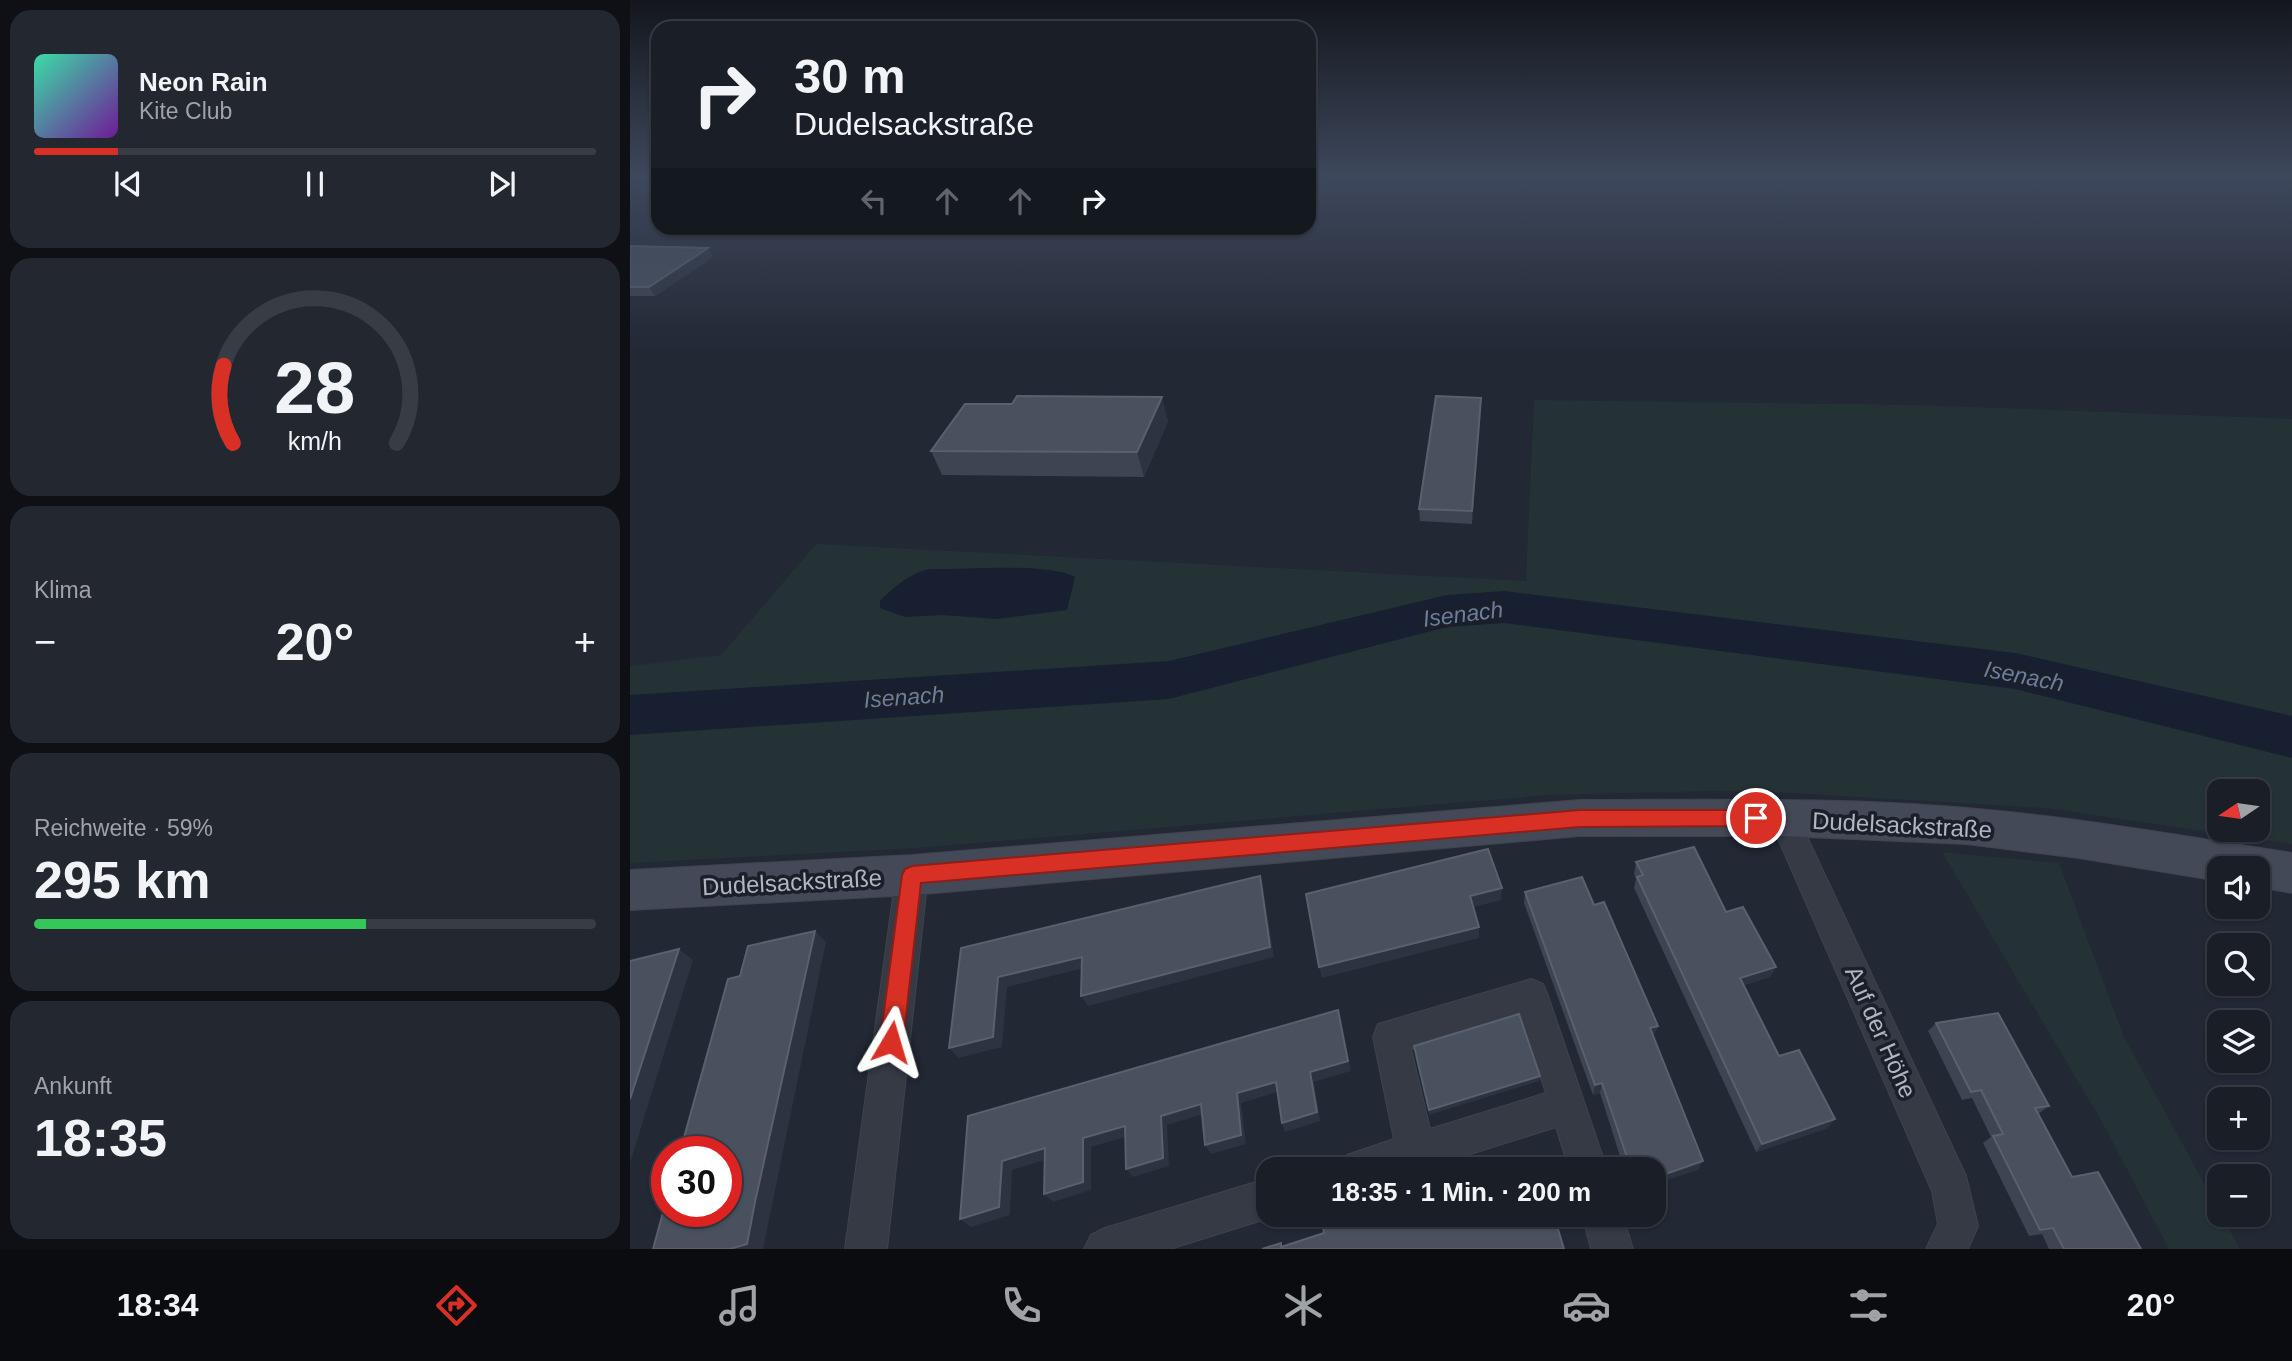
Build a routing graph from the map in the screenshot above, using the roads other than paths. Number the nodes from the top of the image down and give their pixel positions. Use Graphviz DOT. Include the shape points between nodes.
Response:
graph roads {
  1 [pos="1784,818"];
  2 [pos="2292,873"];
  3 [pos="912,875"];
  4 [pos="630,890"];
  5 [pos="1568,1105"];
  6 [pos="1416,1152"];
  7 [pos="1400,1157"];
  8 [pos="1584,1157"];
  9 [pos="1256,1202"];
  10 [pos="1606,1227"];
  11 [pos="1129,1245"];
  12 [pos="866,1249"];
  13 [pos="1612,1249"];
  14 [pos="1947,1249"];
  1 -- 2 [label="street, Dudelsackstraße" via="1991,829"];
  1 -- 3 [label="street, Dudelsackstraße" via="1580,818"];
  1 -- 14 [label="street, Auf der Höhe" via="1952,1190 1958,1226"];
  3 -- 4 [label="street, Dudelsackstraße"];
  3 -- 12 [label="street"];
  5 -- 6 [label="street"];
  5 -- 6 [label="street" via="1531,996 1391,1037"];
  5 -- 8 [label="street"];
  6 -- 7 [label="street"];
  9 -- 11 [label="street"];
  10 -- 13 [label="street"];
}
